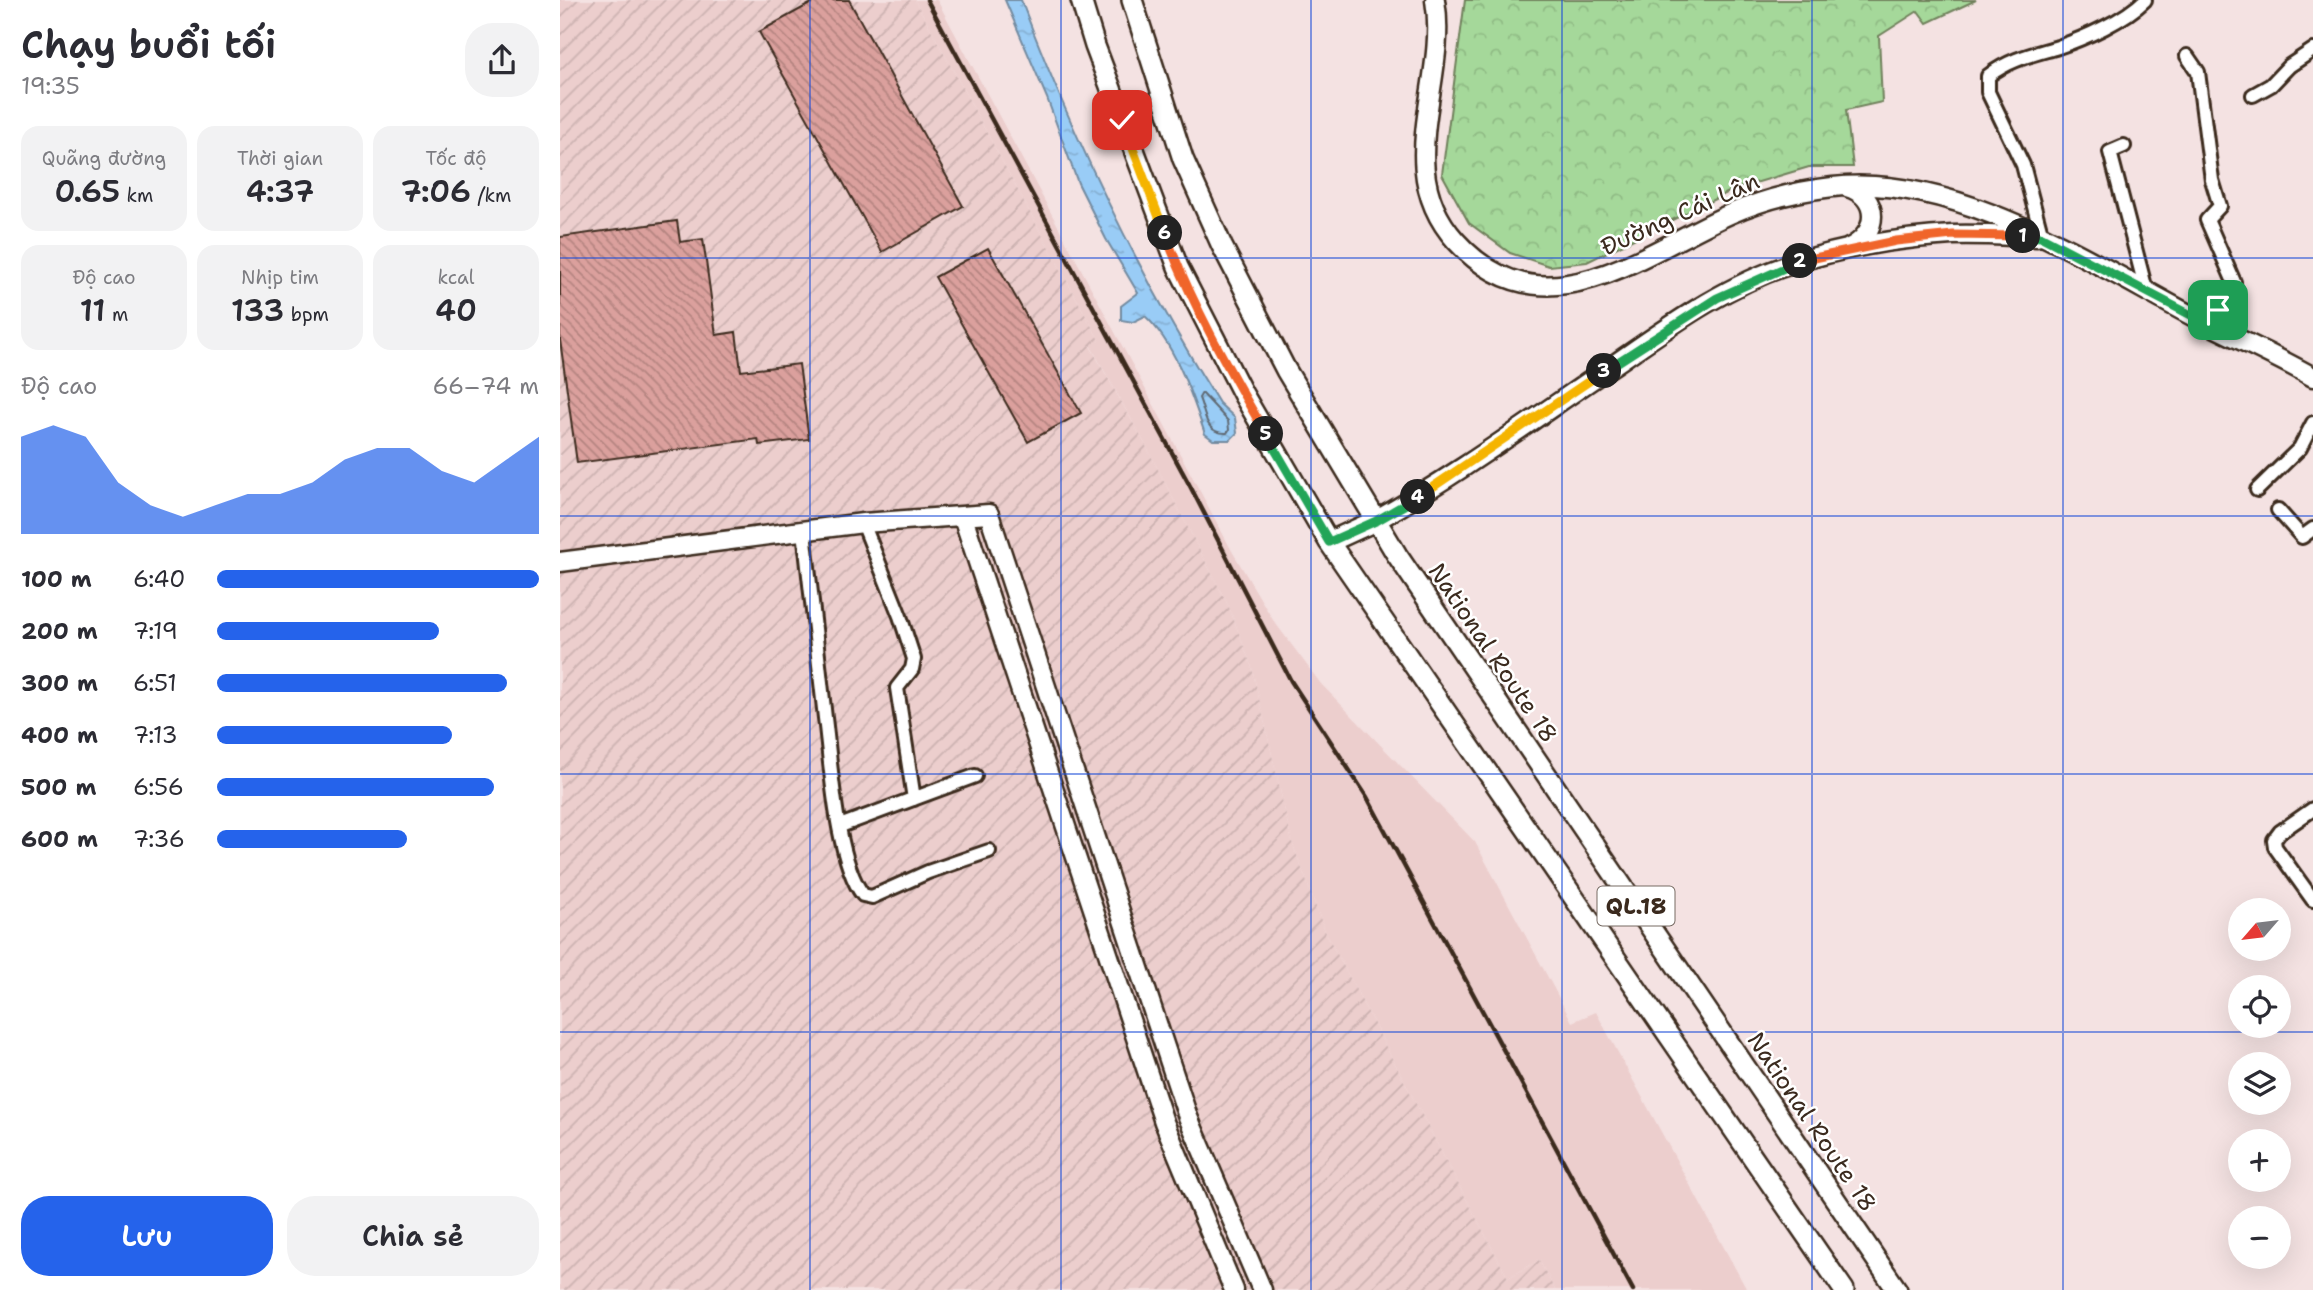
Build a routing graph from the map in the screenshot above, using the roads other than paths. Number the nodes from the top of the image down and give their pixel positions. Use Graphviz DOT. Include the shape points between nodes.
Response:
graph roads {
  1 [pos="1081,0"];
  2 [pos="1132,0"];
  3 [pos="1435,0"];
  4 [pos="2144,0"];
  5 [pos="2313,50"];
  6 [pos="2187,55"];
  7 [pos="2253,95"];
  8 [pos="2124,146"];
  9 [pos="1836,187"];
  10 [pos="2042,237"];
  11 [pos="1843,251"];
  12 [pos="2146,290"];
  13 [pos="2210,325"];
  14 [pos="2313,377"];
  15 [pos="2313,423"];
  16 [pos="2257,490"];
  17 [pos="2278,510"];
  18 [pos="963,517"];
  19 [pos="1376,521"];
  20 [pos="863,523"];
  21 [pos="2313,529"];
  22 [pos="804,531"];
  23 [pos="1329,542"];
  24 [pos="560,562"];
  25 [pos="975,776"];
  26 [pos="914,799"];
  27 [pos="2313,809"];
  28 [pos="840,826"];
  29 [pos="989,851"];
  30 [pos="2313,900"];
  31 [pos="1234,1290"];
  32 [pos="1262,1290"];
  33 [pos="1844,1290"];
  34 [pos="1897,1290"];
  1 -- 23 [label="main road, QL.18" via="1178,267 1242,394"];
  2 -- 19 [label="main road, National Route 18 / QL.18" via="1183,159 1222,246 1286,370"];
  3 -- 9 [label="main road, Đường Cái Lân" via="1436,45 1422,153 1425,182 1455,240 1479,262 1506,277 1532,286 1589,281 1730,214 1781,196"];
  4 -- 10 [label="street" via="2112,22 2062,45 2004,63 1988,76 1988,92 2023,165"];
  5 -- 7 [label="street"];
  6 -- 13 [label="street" via="2198,72 2220,206 2207,220 2234,282"];
  8 -- 12 [label="street" via="2110,152"];
  9 -- 10 [label="main road, Đường Cái Lân" via="1909,190 2003,217"];
  9 -- 11 [label="main road" via="1865,197 1872,216 1861,242"];
  10 -- 11 [label="main road" via="1953,235"];
  10 -- 12 [label="main road, Đường Cái Lân"];
  11 -- 19 [label="main road" via="1794,263 1672,324 1423,494"];
  12 -- 13 [label="main road, Đường Cái Lân"];
  13 -- 14 [label="main road, Đường Cái Lân"];
  15 -- 16 [label="street" via="2300,448"];
  17 -- 21 [label="street" via="2302,537"];
  18 -- 20 [label="main road"];
  18 -- 31 [label="main road" via="1164,1122"];
  18 -- 32 [label="main road" via="989,514 1188,1117"];
  19 -- 23 [label="main road"];
  19 -- 34 [label="main road, National Route 18 / QL.18"];
  20 -- 22 [label="main road"];
  20 -- 26 [label="street" via="914,659 897,688"];
  22 -- 24 [label="main road"];
  22 -- 28 [label="street"];
  23 -- 33 [label="main road, QL.18"];
  25 -- 26 [label="street"];
  26 -- 28 [label="street"];
  27 -- 30 [label="street" via="2274,839"];
  28 -- 29 [label="street" via="857,887 872,897"];
}
